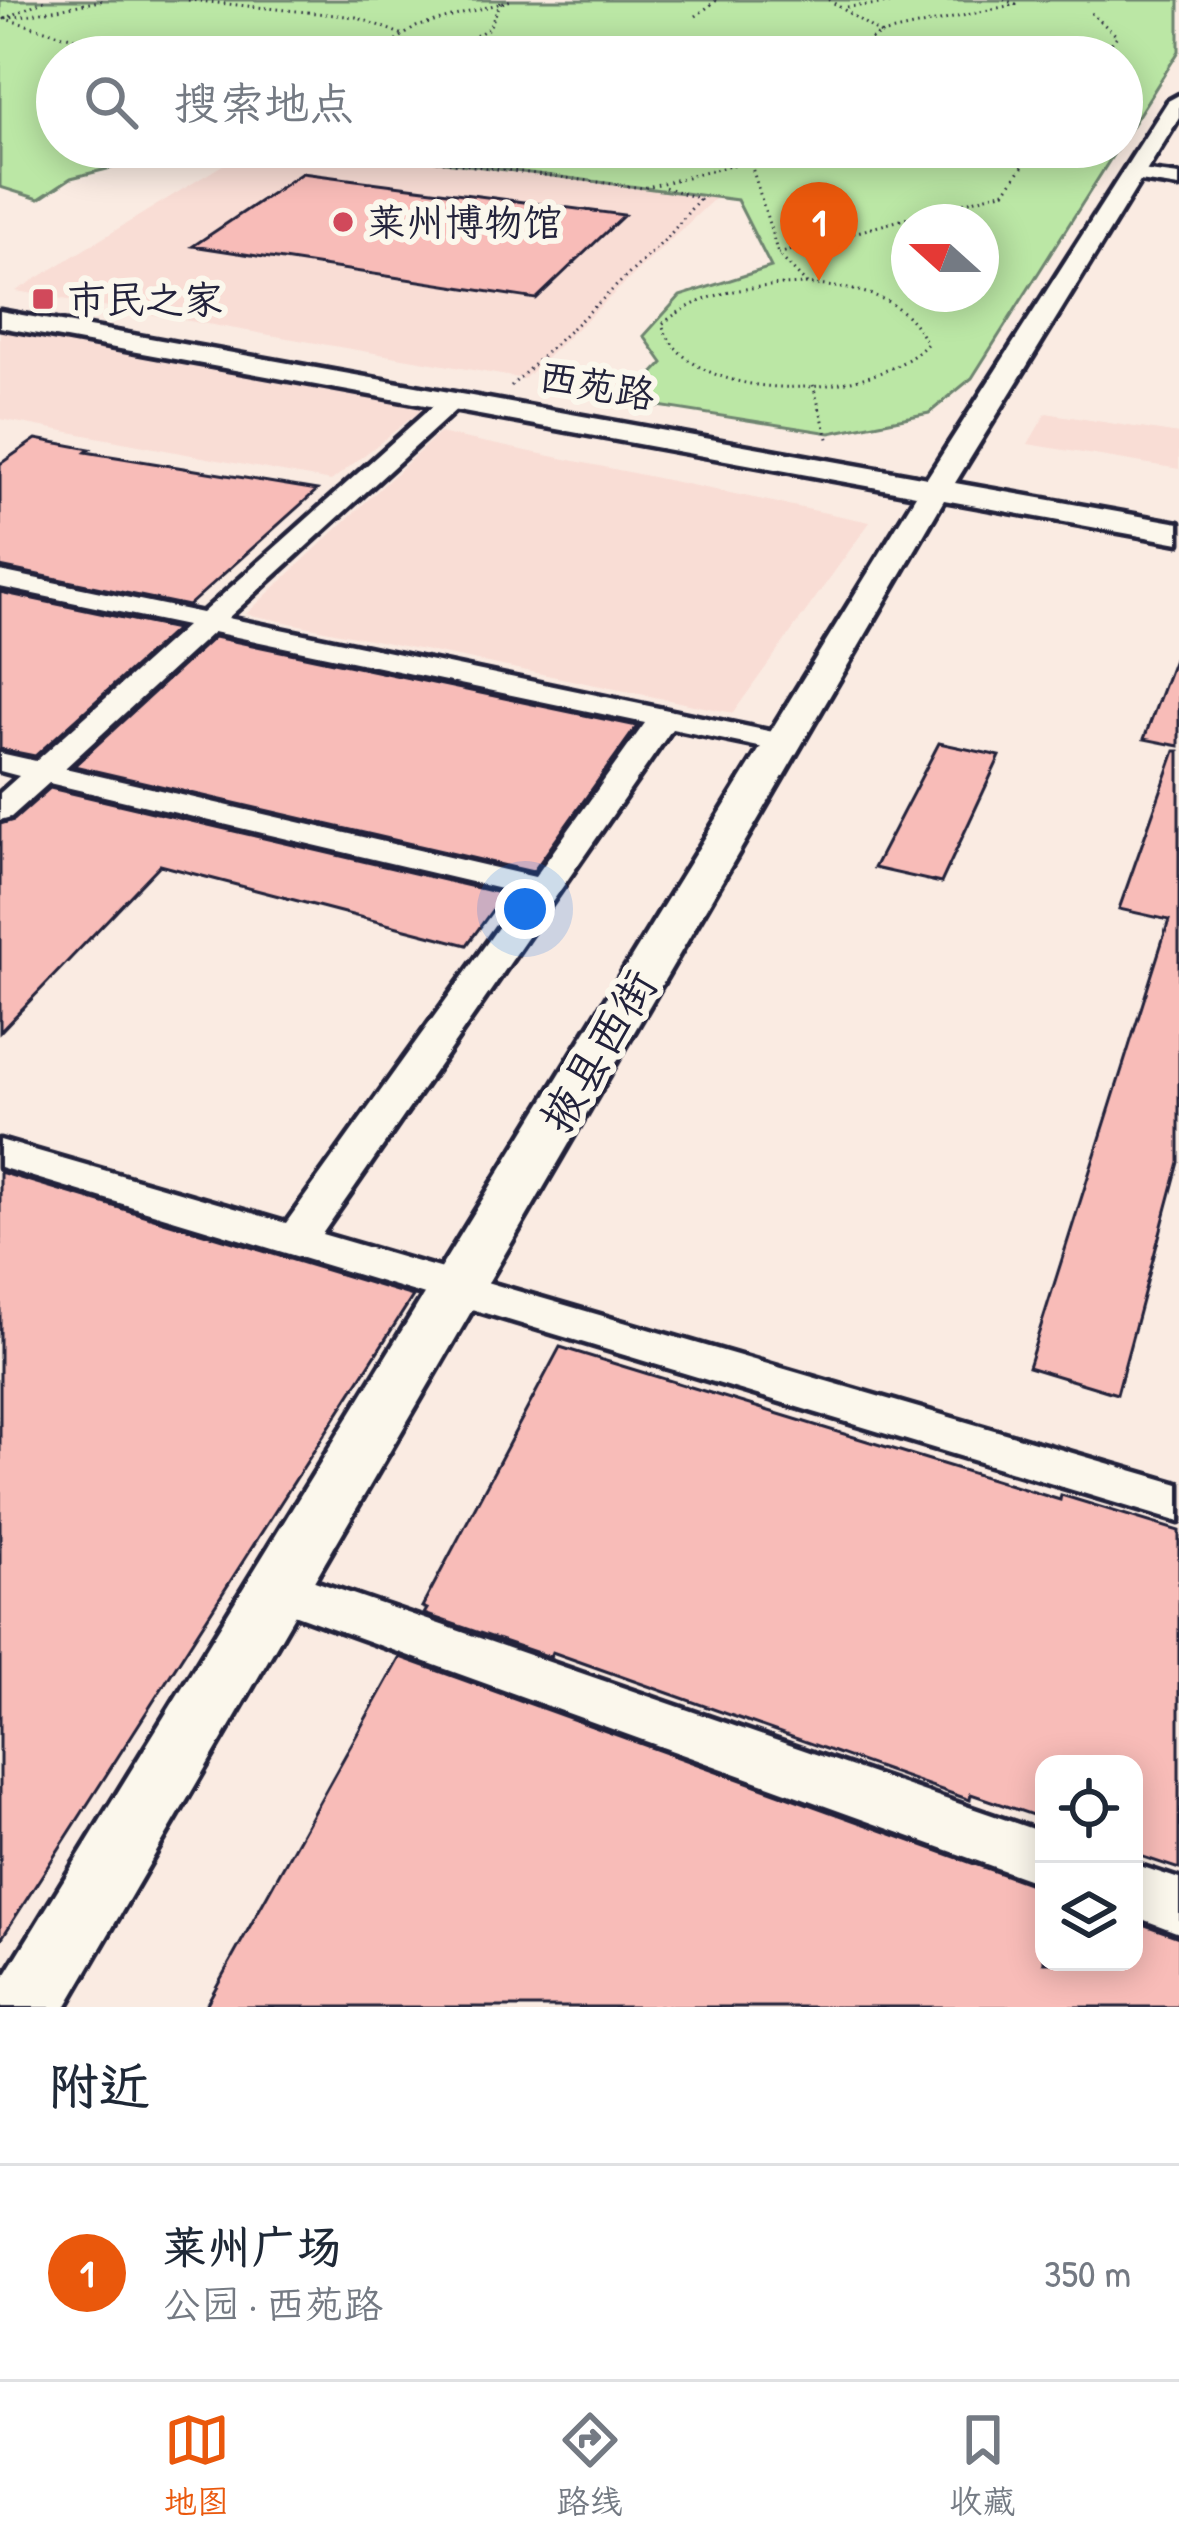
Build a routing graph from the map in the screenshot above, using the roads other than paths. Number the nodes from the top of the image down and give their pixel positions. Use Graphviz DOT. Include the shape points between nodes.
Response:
graph roads {
  1 [pos="1179,101"];
  2 [pos="1143,160"];
  3 [pos="1138,168"];
  4 [pos="1134,175"];
  5 [pos="1179,181"];
  6 [pos="0,298"];
  7 [pos="0,319"];
  8 [pos="452,401"];
  9 [pos="942,477"];
  10 [pos="1179,507"];
  11 [pos="1179,533"];
  12 [pos="0,579"];
  13 [pos="208,622"];
  14 [pos="664,718"];
  15 [pos="783,743"];
  16 [pos="0,762"];
  17 [pos="42,772"];
  18 [pos="0,810"];
  19 [pos="543,889"];
  20 [pos="0,1153"];
  21 [pos="295,1241"];
  22 [pos="455,1289"];
  23 [pos="1179,1503"];
  24 [pos="277,1588"];
  25 [pos="1035,1855"];
  26 [pos="1143,1893"];
  27 [pos="1179,1906"];
  28 [pos="26,2007"];
  1 -- 2 [label="main road, 掖县西街"];
  3 -- 4 [label="main road, 掖县西街"];
  4 -- 5 [label="street"];
  4 -- 9 [label="main road, 掖县西街"];
  6 -- 9 [label="main road, 西苑路" via="830,445"];
  7 -- 8 [label="main road, 西苑路"];
  8 -- 9 [label="main road, 西苑路"];
  8 -- 13 [label="street"];
  9 -- 10 [label="main road, 西苑路"];
  9 -- 11 [label="main road, 西苑路"];
  9 -- 15 [label="main road, 掖县西街"];
  12 -- 13 [label="street"];
  13 -- 14 [label="street"];
  13 -- 17 [label="street"];
  14 -- 15 [label="street"];
  14 -- 19 [label="street"];
  15 -- 22 [label="main road, 掖县西街"];
  16 -- 17 [label="street"];
  17 -- 18 [label="street"];
  17 -- 19 [label="street"];
  19 -- 21 [label="street"];
  20 -- 21 [label="street"];
  21 -- 22 [label="street"];
  22 -- 23 [label="street"];
  22 -- 24 [label="main road, 掖县西街"];
  24 -- 25 [label="street"];
  24 -- 28 [label="main road, 掖县西街"];
  26 -- 27 [label="street"];
}
